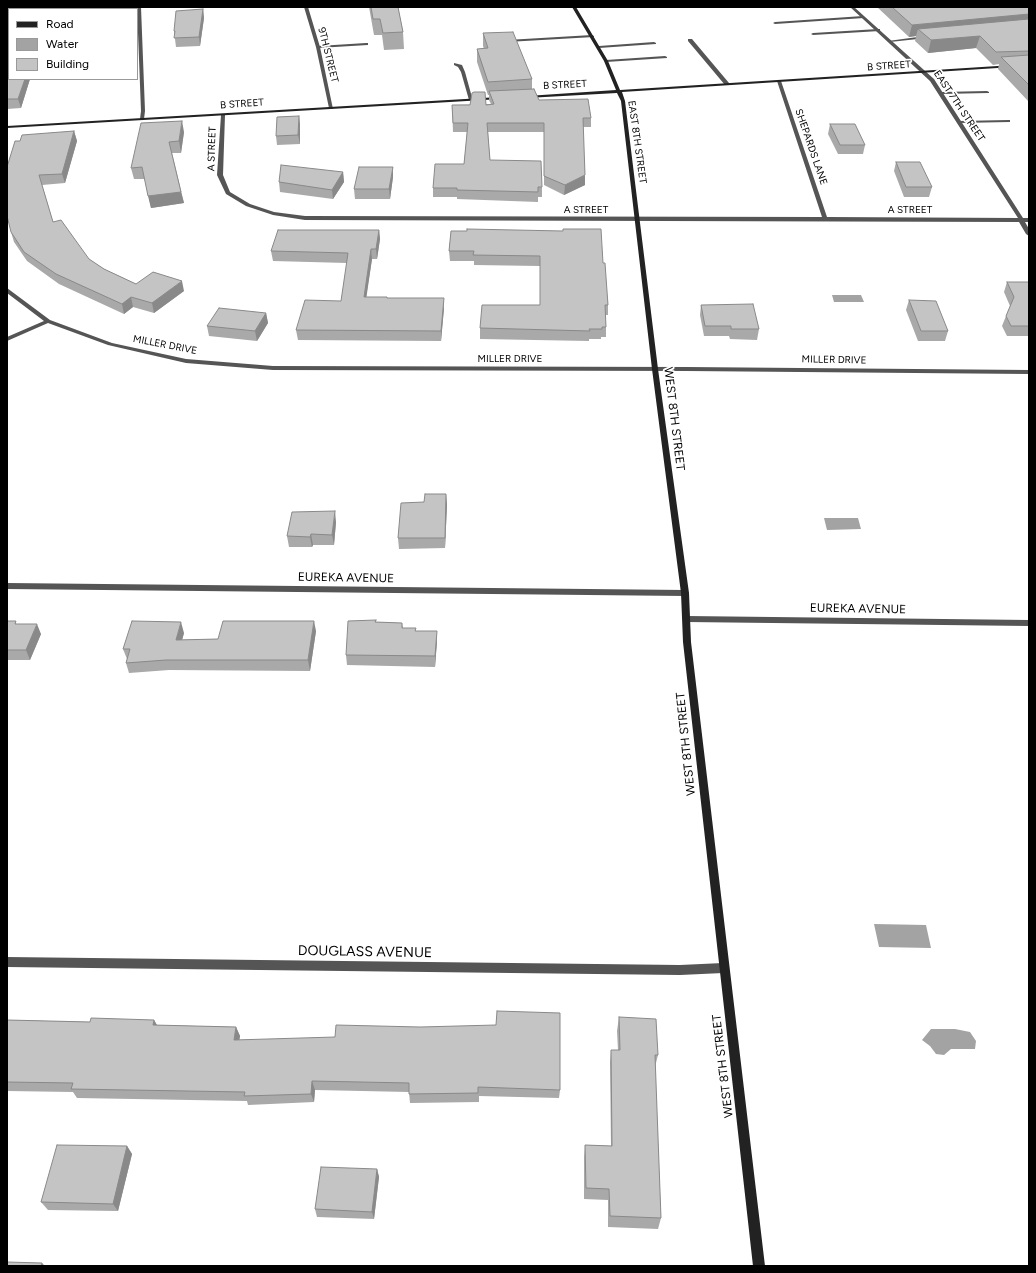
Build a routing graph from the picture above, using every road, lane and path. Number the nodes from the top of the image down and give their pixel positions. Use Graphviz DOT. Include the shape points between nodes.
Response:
graph roads {
  1 [pos="139,7"];
  2 [pos="306,7"];
  3 [pos="574,7"];
  4 [pos="852,7"];
  5 [pos="863,17"];
  6 [pos="775,24"];
  7 [pos="878,30"];
  8 [pos="813,34"];
  9 [pos="592,36"];
  10 [pos="929,37"];
  11 [pos="690,40"];
  12 [pos="890,41"];
  13 [pos="498,42"];
  14 [pos="654,43"];
  15 [pos="366,44"];
  16 [pos="318,47"];
  17 [pos="599,47"];
  18 [pos="665,57"];
  19 [pos="606,61"];
  20 [pos="456,64"];
  21 [pos="1029,65"];
  22 [pos="925,72"];
  23 [pos="779,81"];
  24 [pos="727,84"];
  25 [pos="620,91"];
  26 [pos="987,92"];
  27 [pos="941,93"];
  28 [pos="518,97"];
  29 [pos="502,98"];
  30 [pos="471,100"];
  31 [pos="331,108"];
  32 [pos="223,115"];
  33 [pos="142,119"];
  34 [pos="1008,121"];
  35 [pos="959,122"];
  36 [pos="7,128"];
  37 [pos="638,219"];
  38 [pos="826,219"];
  39 [pos="1022,220"];
  40 [pos="1029,220"];
  41 [pos="1029,234"];
  42 [pos="7,290"];
  43 [pos="48,321"];
  44 [pos="7,339"];
  45 [pos="655,369"];
  46 [pos="1029,372"];
  47 [pos="7,586"];
  48 [pos="685,593"];
  49 [pos="687,620"];
  50 [pos="1029,624"];
  51 [pos="7,962"];
  52 [pos="724,968"];
  53 [pos="759,1266"];
  1 -- 33 [label="street" via="144,111"];
  2 -- 16 [label="street, 9TH STREET"];
  3 -- 9 [label="street, EAST 8TH STREET"];
  4 -- 5 [label="street, EAST 7TH STREET"];
  5 -- 6 [label="street"];
  5 -- 7 [label="street, EAST 7TH STREET"];
  7 -- 8 [label="street"];
  7 -- 12 [label="street, EAST 7TH STREET"];
  9 -- 13 [label="street"];
  9 -- 17 [label="street, EAST 8TH STREET"];
  10 -- 12 [label="street"];
  11 -- 24 [label="street"];
  12 -- 22 [label="street, EAST 7TH STREET"];
  14 -- 17 [label="street"];
  15 -- 16 [label="street"];
  16 -- 31 [label="street, 9TH STREET"];
  17 -- 19 [label="street, EAST 8TH STREET"];
  18 -- 19 [label="street"];
  19 -- 25 [label="street, EAST 8TH STREET"];
  20 -- 30 [label="street" via="463,72"];
  21 -- 22 [label="street, B STREET"];
  22 -- 23 [label="street, B STREET"];
  22 -- 27 [label="street, EAST 7TH STREET"];
  23 -- 24 [label="street, B STREET"];
  23 -- 38 [label="street, SHEPARDS LANE"];
  24 -- 25 [label="street, B STREET"];
  25 -- 28 [label="street, B STREET"];
  25 -- 37 [label="street, EAST 8TH STREET"];
  26 -- 27 [label="street"];
  27 -- 35 [label="street, EAST 7TH STREET"];
  29 -- 30 [label="street, B STREET"];
  30 -- 31 [label="street, B STREET"];
  31 -- 32 [label="street, B STREET"];
  32 -- 33 [label="street, B STREET"];
  32 -- 37 [label="street, A STREET" via="220,175 228,193 248,205 273,214 305,218"];
  33 -- 36 [label="street, B STREET"];
  34 -- 35 [label="street"];
  35 -- 39 [label="street, EAST 7TH STREET"];
  37 -- 38 [label="street, A STREET"];
  37 -- 45 [label="street, WEST 8TH STREET"];
  38 -- 39 [label="street, A STREET"];
  39 -- 40 [label="street, A STREET"];
  39 -- 41 [label="street, EAST 7TH STREET"];
  42 -- 43 [label="street, MILLER DRIVE"];
  43 -- 44 [label="street"];
  43 -- 45 [label="street, MILLER DRIVE" via="110,344 186,361 273,368"];
  45 -- 46 [label="street, MILLER DRIVE"];
  45 -- 48 [label="street, WEST 8TH STREET"];
  47 -- 48 [label="street, EUREKA AVENUE"];
  48 -- 49 [label="street, WEST 8TH STREET"];
  49 -- 50 [label="street, EUREKA AVENUE"];
  49 -- 52 [label="street, WEST 8TH STREET" via="687,642"];
  51 -- 52 [label="street, DOUGLASS AVENUE" via="680,970"];
  52 -- 53 [label="street, WEST 8TH STREET"];
}
